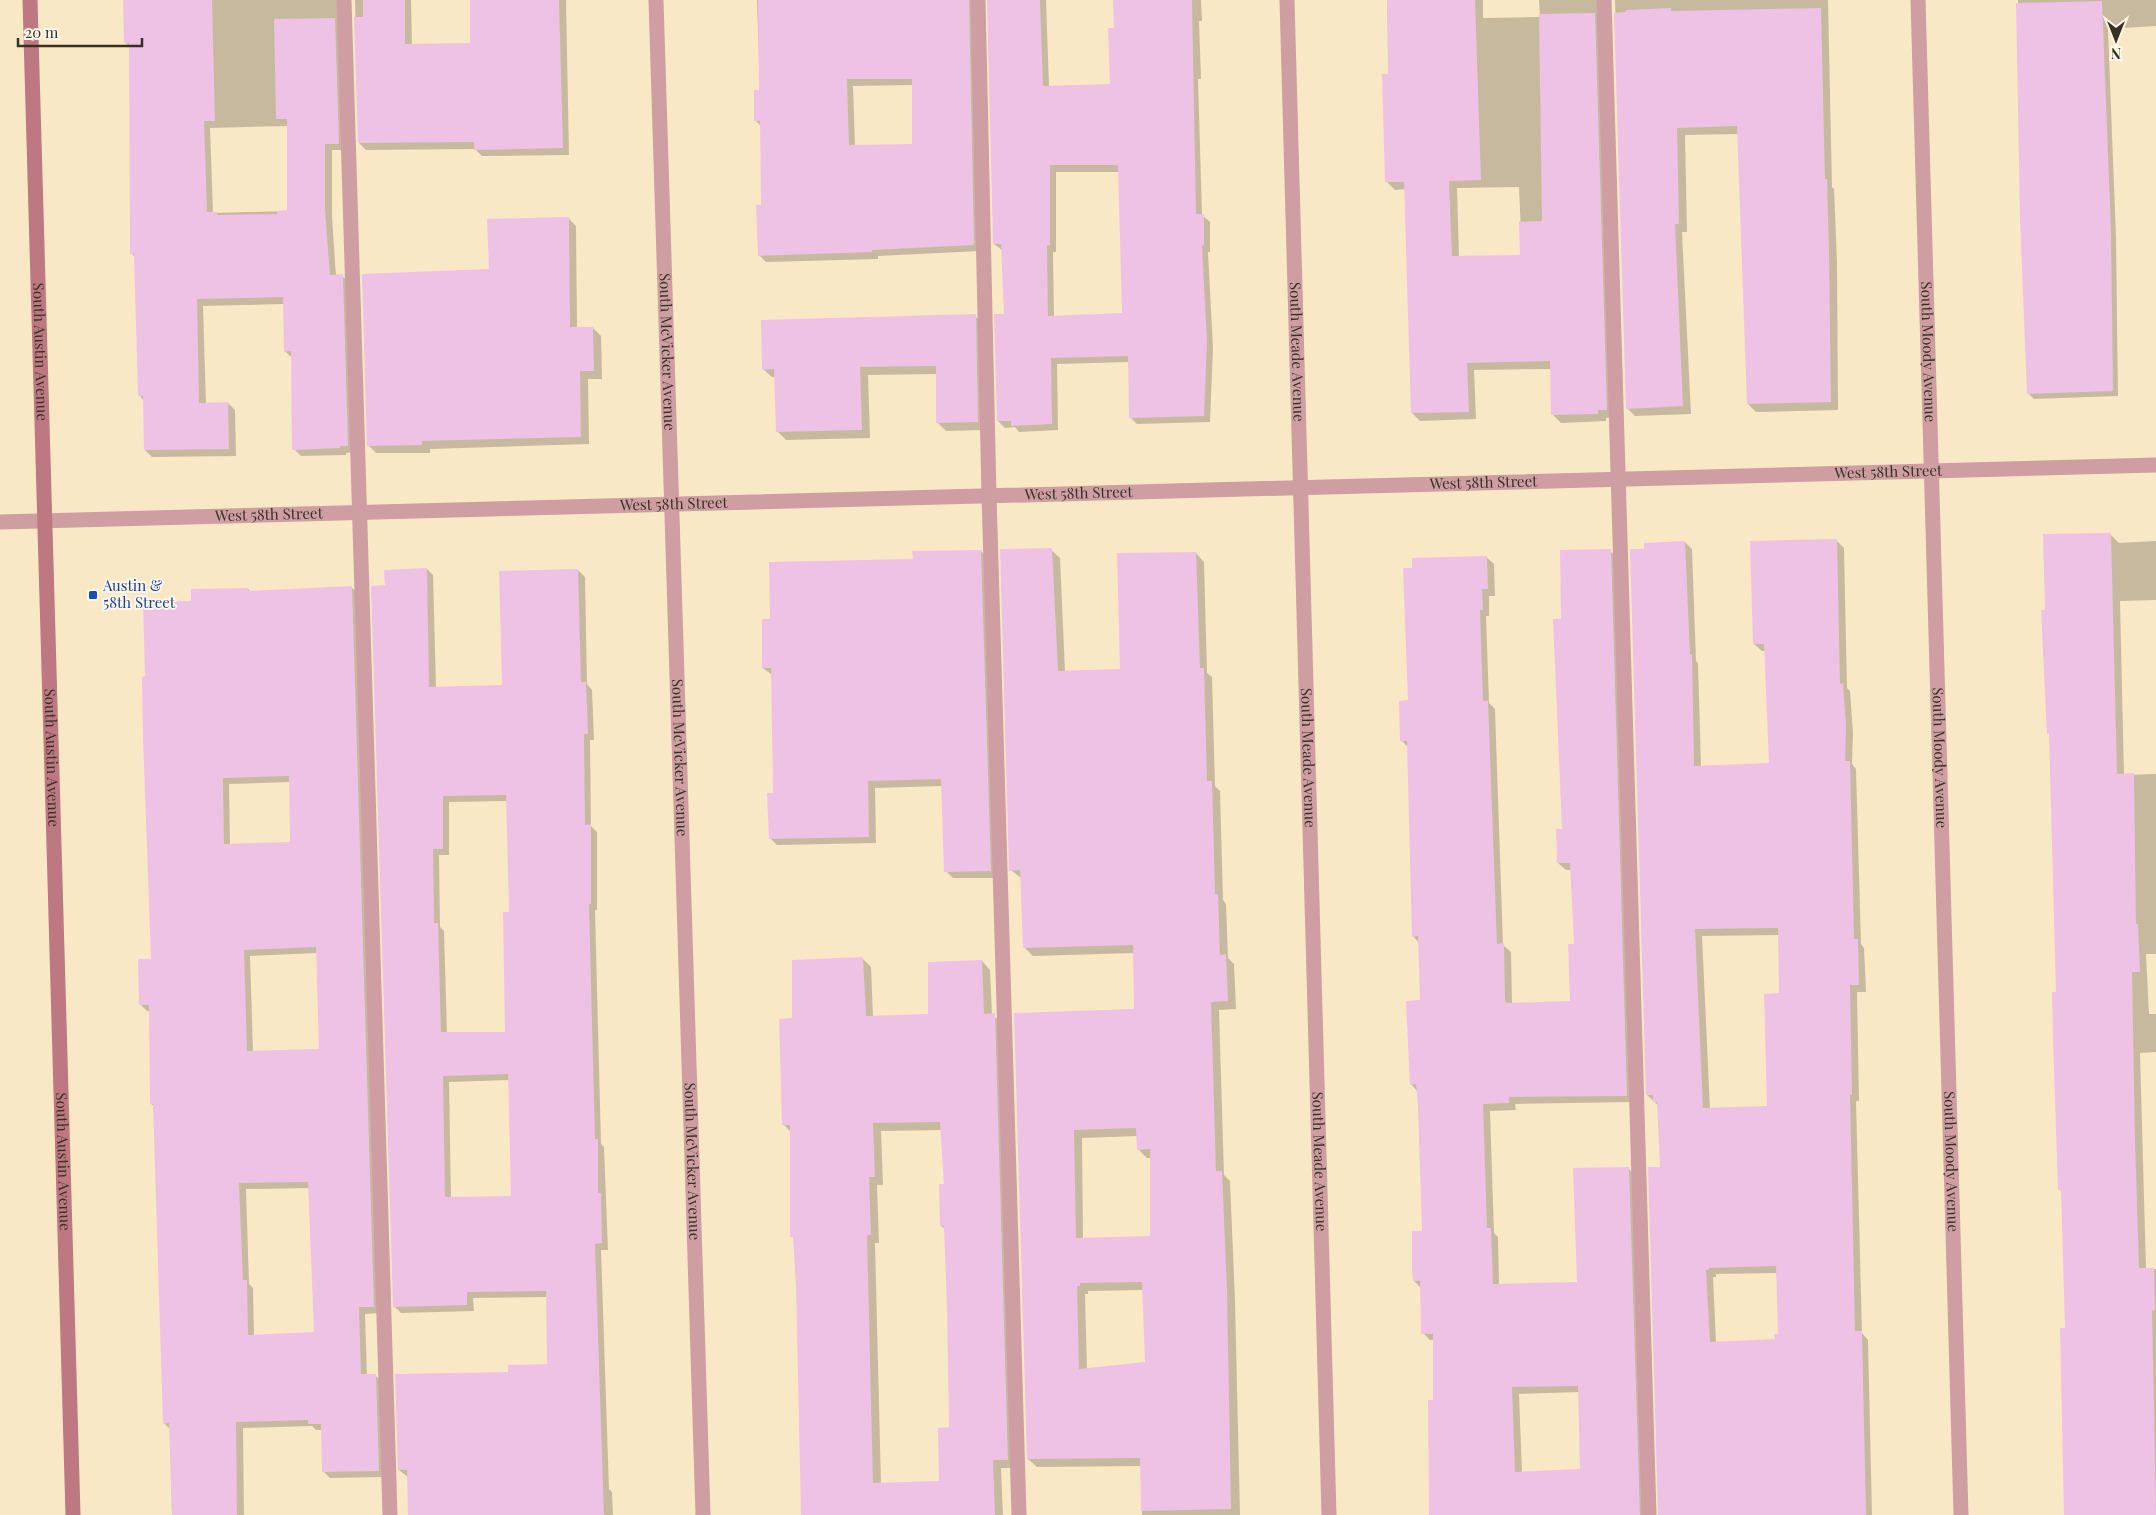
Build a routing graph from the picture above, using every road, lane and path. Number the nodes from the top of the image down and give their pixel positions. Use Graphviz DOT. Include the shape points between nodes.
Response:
graph roads {
  1 [pos="30,0"];
  2 [pos="344,0"];
  3 [pos="656,0"];
  4 [pos="978,0"];
  5 [pos="1287,0"];
  6 [pos="1604,0"];
  7 [pos="1918,0"];
  8 [pos="2156,464"];
  9 [pos="1931,470"];
  10 [pos="1620,479"];
  11 [pos="1300,487"];
  12 [pos="989,495"];
  13 [pos="670,503"];
  14 [pos="360,512"];
  15 [pos="47,520"];
  16 [pos="0,522"];
  17 [pos="73,1515"];
  18 [pos="390,1515"];
  19 [pos="703,1515"];
  20 [pos="1019,1515"];
  21 [pos="1329,1515"];
  22 [pos="1649,1515"];
  23 [pos="1961,1515"];
  1 -- 15 [label="street, South Austin Avenue"];
  2 -- 14 [label="street"];
  3 -- 13 [label="street, South McVicker Avenue"];
  4 -- 12 [label="street"];
  5 -- 11 [label="street, South Meade Avenue"];
  6 -- 10 [label="street"];
  7 -- 9 [label="street, South Moody Avenue"];
  8 -- 9 [label="street, West 58th Street"];
  9 -- 10 [label="street, West 58th Street"];
  9 -- 23 [label="street, South Moody Avenue"];
  10 -- 11 [label="street, West 58th Street"];
  10 -- 22 [label="street"];
  11 -- 12 [label="street, West 58th Street"];
  11 -- 21 [label="street, South Meade Avenue"];
  12 -- 13 [label="street, West 58th Street"];
  12 -- 20 [label="street"];
  13 -- 14 [label="street, West 58th Street"];
  13 -- 19 [label="street, South McVicker Avenue"];
  14 -- 15 [label="street, West 58th Street"];
  14 -- 18 [label="street"];
  15 -- 16 [label="street, West 58th Street"];
  15 -- 17 [label="street, South Austin Avenue"];
}
